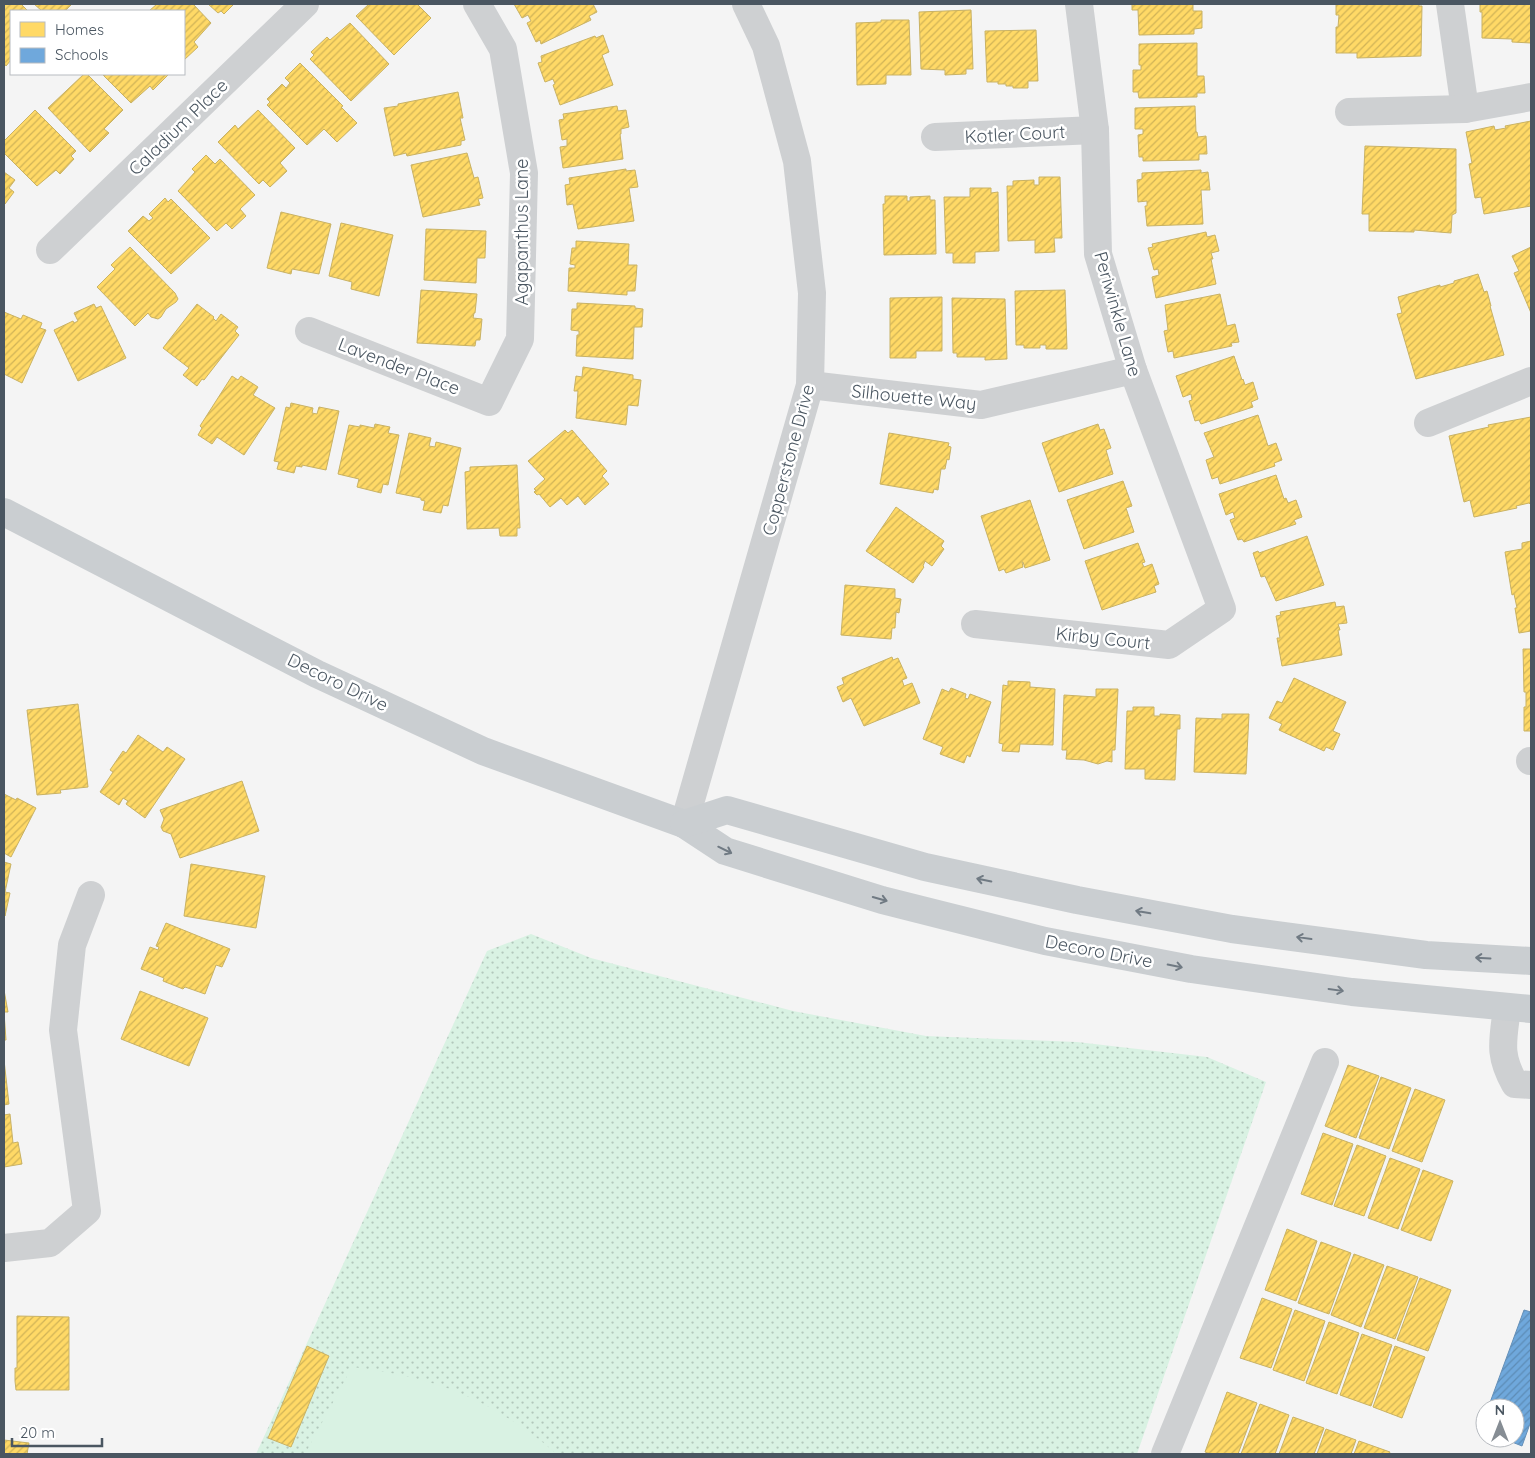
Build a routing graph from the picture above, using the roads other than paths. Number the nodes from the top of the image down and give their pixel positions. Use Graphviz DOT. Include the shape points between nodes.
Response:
graph roads {
  1 [pos="305,4"];
  2 [pos="477,4"];
  3 [pos="746,4"];
  4 [pos="1080,4"];
  5 [pos="1450,4"];
  6 [pos="1531,97"];
  7 [pos="1465,110"];
  8 [pos="1349,112"];
  9 [pos="1095,130"];
  10 [pos="935,137"];
  11 [pos="50,250"];
  12 [pos="309,331"];
  13 [pos="1133,370"];
  14 [pos="1531,381"];
  15 [pos="810,385"];
  16 [pos="489,402"];
  17 [pos="1428,423"];
  18 [pos="4,512"];
  19 [pos="1222,609"];
  20 [pos="975,624"];
  21 [pos="684,824"];
  22 [pos="91,895"];
  23 [pos="1531,961"];
  24 [pos="1519,1009"];
  25 [pos="1325,1062"];
  26 [pos="1531,1085"];
  27 [pos="4,1248"];
  28 [pos="1165,1454"];
  1 -- 11 [label="street, Caladium Place"];
  2 -- 16 [label="street, Agapanthus Lane" via="504,49 524,173 520,338"];
  3 -- 15 [label="street, Copperstone Drive" via="766,46 797,161 812,293"];
  4 -- 9 [label="street, Periwinkle Lane"];
  5 -- 7 [label="street"];
  6 -- 7 [label="street"];
  7 -- 8 [label="street"];
  9 -- 10 [label="street, Kotler Court"];
  9 -- 13 [label="street, Periwinkle Lane" via="1098,254"];
  12 -- 16 [label="street, Lavender Place"];
  13 -- 15 [label="street, Silhouette Way" via="981,405"];
  13 -- 19 [label="street, Periwinkle Lane"];
  14 -- 17 [label="street"];
  15 -- 21 [label="street, Copperstone Drive"];
  18 -- 21 [label="main road, Decoro Drive" via="317,674 483,751"];
  19 -- 20 [label="street, Kirby Court" via="1169,645"];
  23 -- 21 [label="main road, one-way" via="1417,954 1232,929 1077,900 925,867 728,810"];
  21 -- 24 [label="main road, Decoro Drive, one-way" via="725,851 882,900 1045,941 1191,970 1352,992"];
  22 -- 27 [label="street" via="72,945 63,1030 87,1212 50,1243"];
  24 -- 26 [label="street" via="1502,1054 1515,1084"];
  25 -- 28 [label="street"];
}
